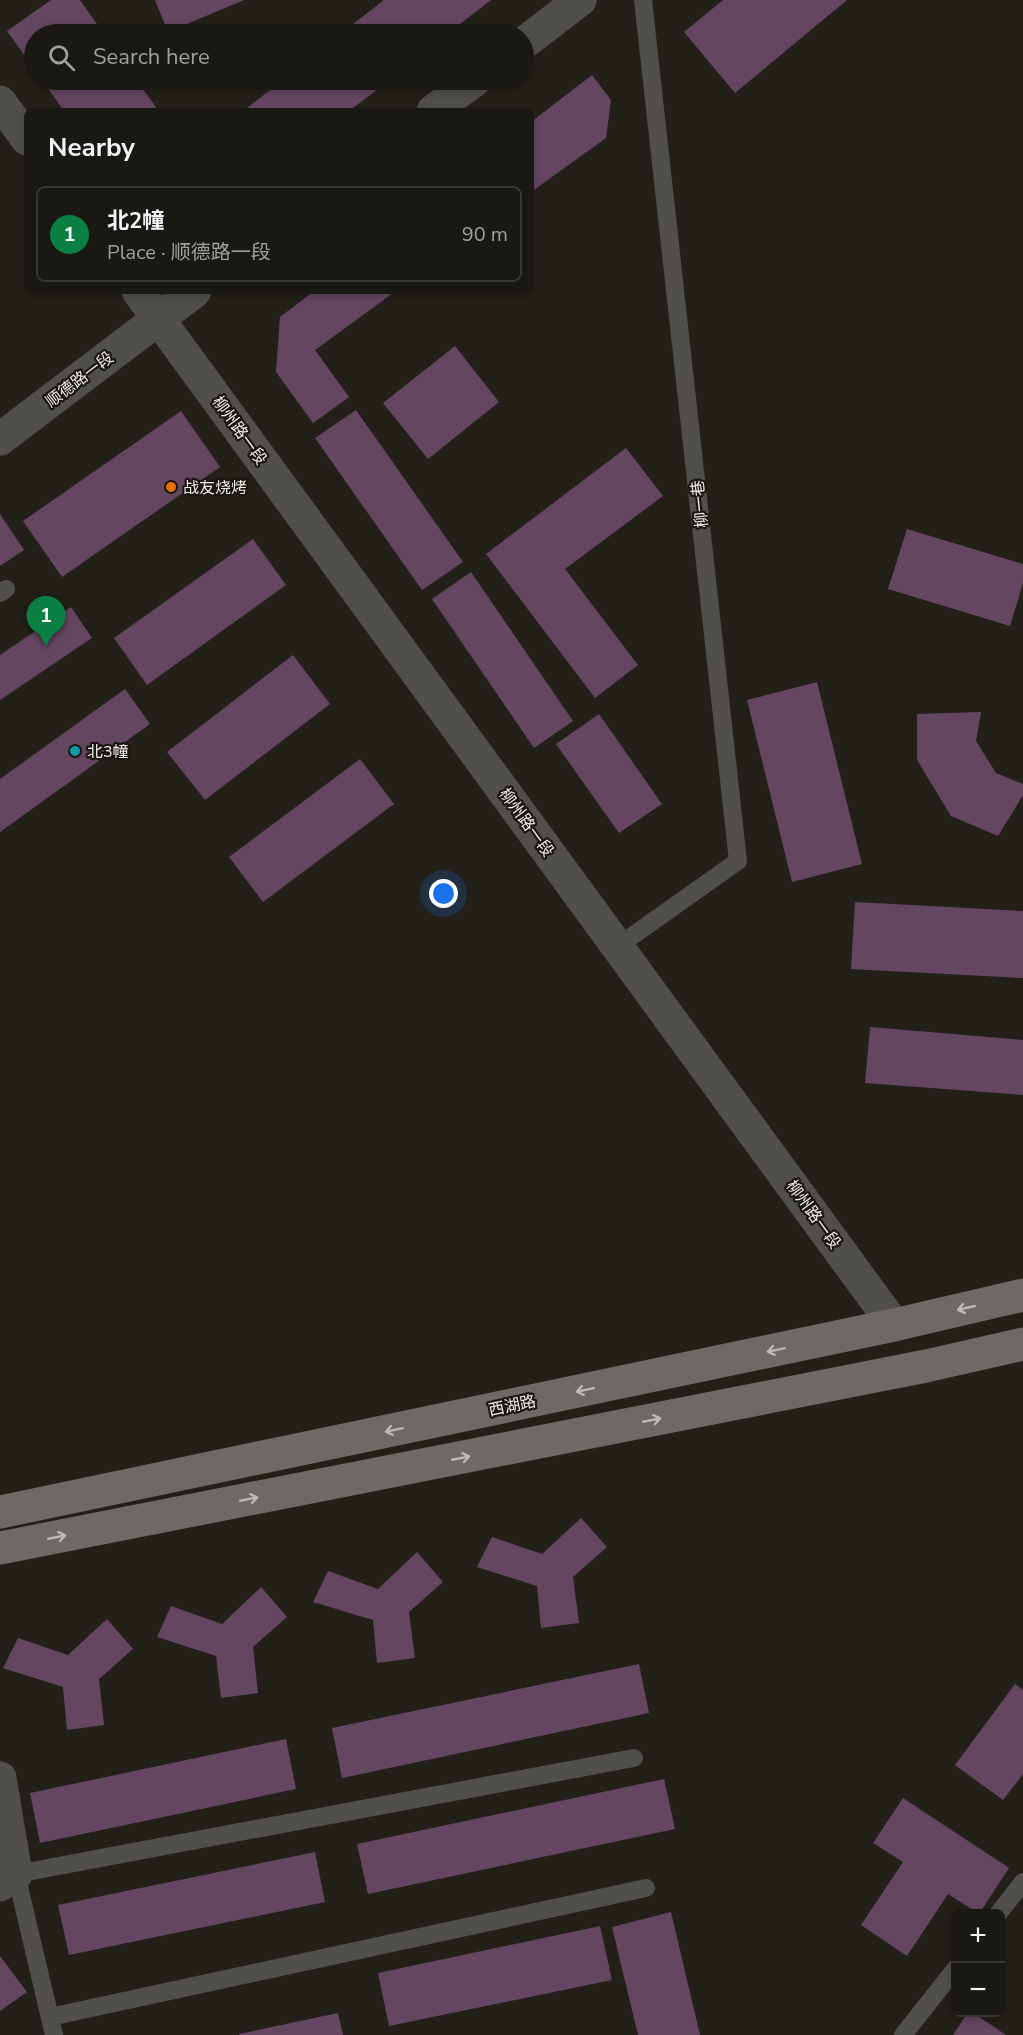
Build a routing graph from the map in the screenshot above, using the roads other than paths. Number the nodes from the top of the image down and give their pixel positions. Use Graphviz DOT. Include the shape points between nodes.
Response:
graph roads {
  1 [pos="580,0"];
  2 [pos="643,0"];
  3 [pos="534,34"];
  4 [pos="461,90"];
  5 [pos="0,102"];
  6 [pos="437,108"];
  7 [pos="24,135"];
  8 [pos="140,294"];
  9 [pos="191,294"];
  10 [pos="158,319"];
  11 [pos="3,430"];
  12 [pos="618,946"];
  13 [pos="1023,1295"];
  14 [pos="894,1325"];
  15 [pos="1023,1344"];
  16 [pos="0,1512"];
  17 [pos="0,1548"];
  18 [pos="634,1758"];
  19 [pos="0,1778"];
  20 [pos="8,1879"];
  21 [pos="1023,1882"];
  22 [pos="646,1888"];
  23 [pos="1002,1909"];
  24 [pos="951,1974"];
  25 [pos="50,2017"];
  26 [pos="54,2035"];
  27 [pos="903,2035"];
  1 -- 3 [label="street"];
  2 -- 12 [label="lane, 柳一巷" via="738,861"];
  4 -- 6 [label="street"];
  5 -- 7 [label="street"];
  8 -- 10 [label="street, 柳州路一段"];
  9 -- 10 [label="street, 顺德路一段"];
  10 -- 11 [label="street, 顺德路一段"];
  10 -- 12 [label="street, 柳州路一段"];
  12 -- 14 [label="street, 柳州路一段"];
  13 -- 14 [label="main road, 西湖路, one-way"];
  14 -- 16 [label="main road, 西湖路, one-way"];
  17 -- 15 [label="main road, one-way"];
  18 -- 20 [label="lane"];
  19 -- 20 [label="street"];
  20 -- 25 [label="lane"];
  21 -- 23 [label="lane"];
  22 -- 25 [label="lane"];
  24 -- 27 [label="lane"];
  25 -- 26 [label="lane"];
}
